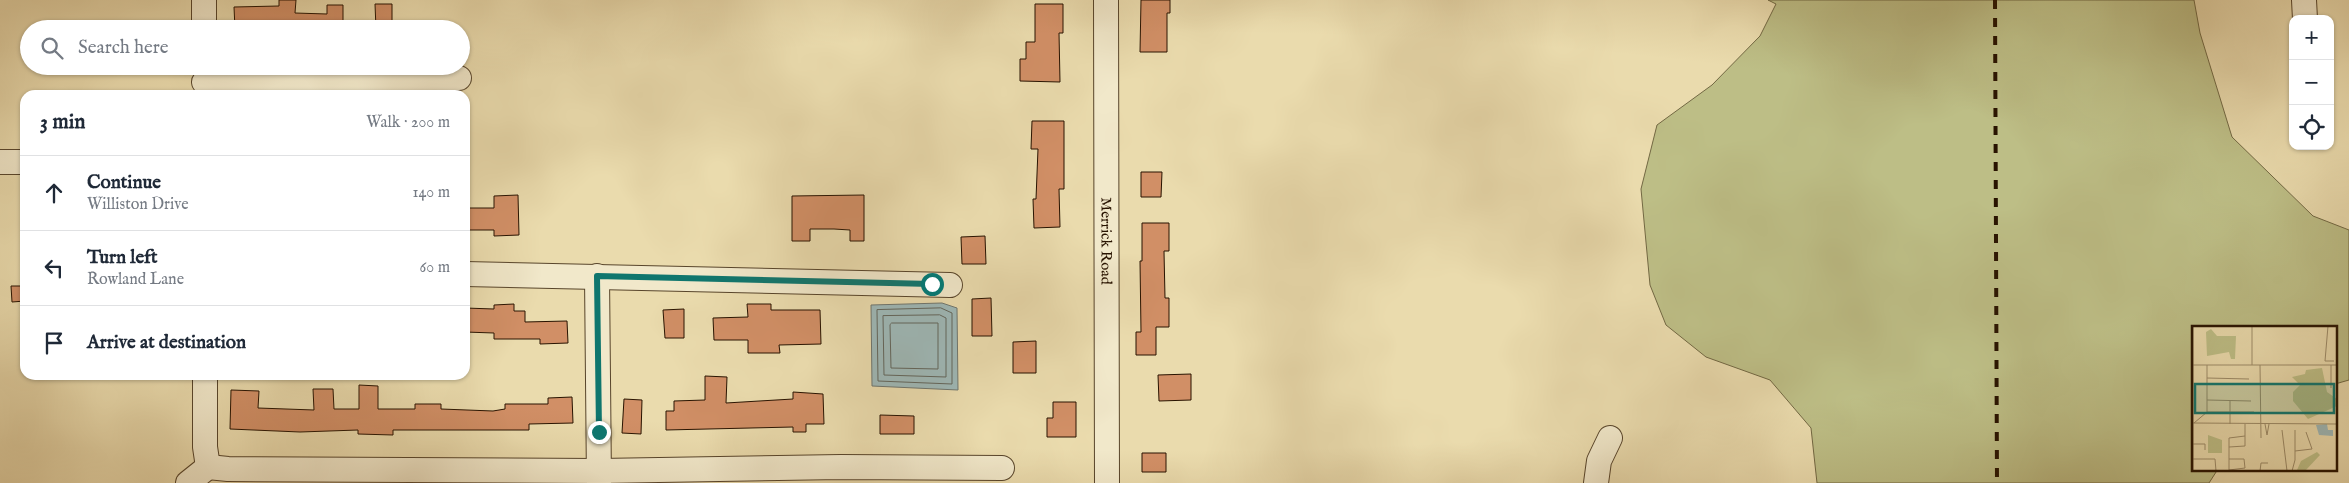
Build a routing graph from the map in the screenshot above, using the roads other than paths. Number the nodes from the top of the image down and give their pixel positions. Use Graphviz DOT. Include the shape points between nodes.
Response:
graph roads {
  1 [pos="204,0"];
  2 [pos="1106,0"];
  3 [pos="2304,0"];
  4 [pos="2305,15"];
  5 [pos="204,20"];
  6 [pos="459,78"];
  7 [pos="204,81"];
  8 [pos="0,162"];
  9 [pos="20,162"];
  10 [pos="470,274"];
  11 [pos="597,276"];
  12 [pos="950,284"];
  13 [pos="205,380"];
  14 [pos="1610,438"];
  15 [pos="208,467"];
  16 [pos="1002,468"];
  17 [pos="599,477"];
  18 [pos="188,483"];
  19 [pos="1107,483"];
  20 [pos="1596,483"];
  1 -- 5 [label="street"];
  2 -- 19 [label="street, Merrick Road"];
  3 -- 4 [label="street"];
  6 -- 7 [label="street" via="242,78"];
  8 -- 9 [label="street"];
  10 -- 11 [label="street"];
  11 -- 12 [label="street"];
  11 -- 17 [label="street"];
  13 -- 15 [label="street"];
  14 -- 20 [label="street" via="1599,461"];
  15 -- 17 [label="street"];
  15 -- 18 [label="street"];
  16 -- 17 [label="street" via="841,467"];
}
